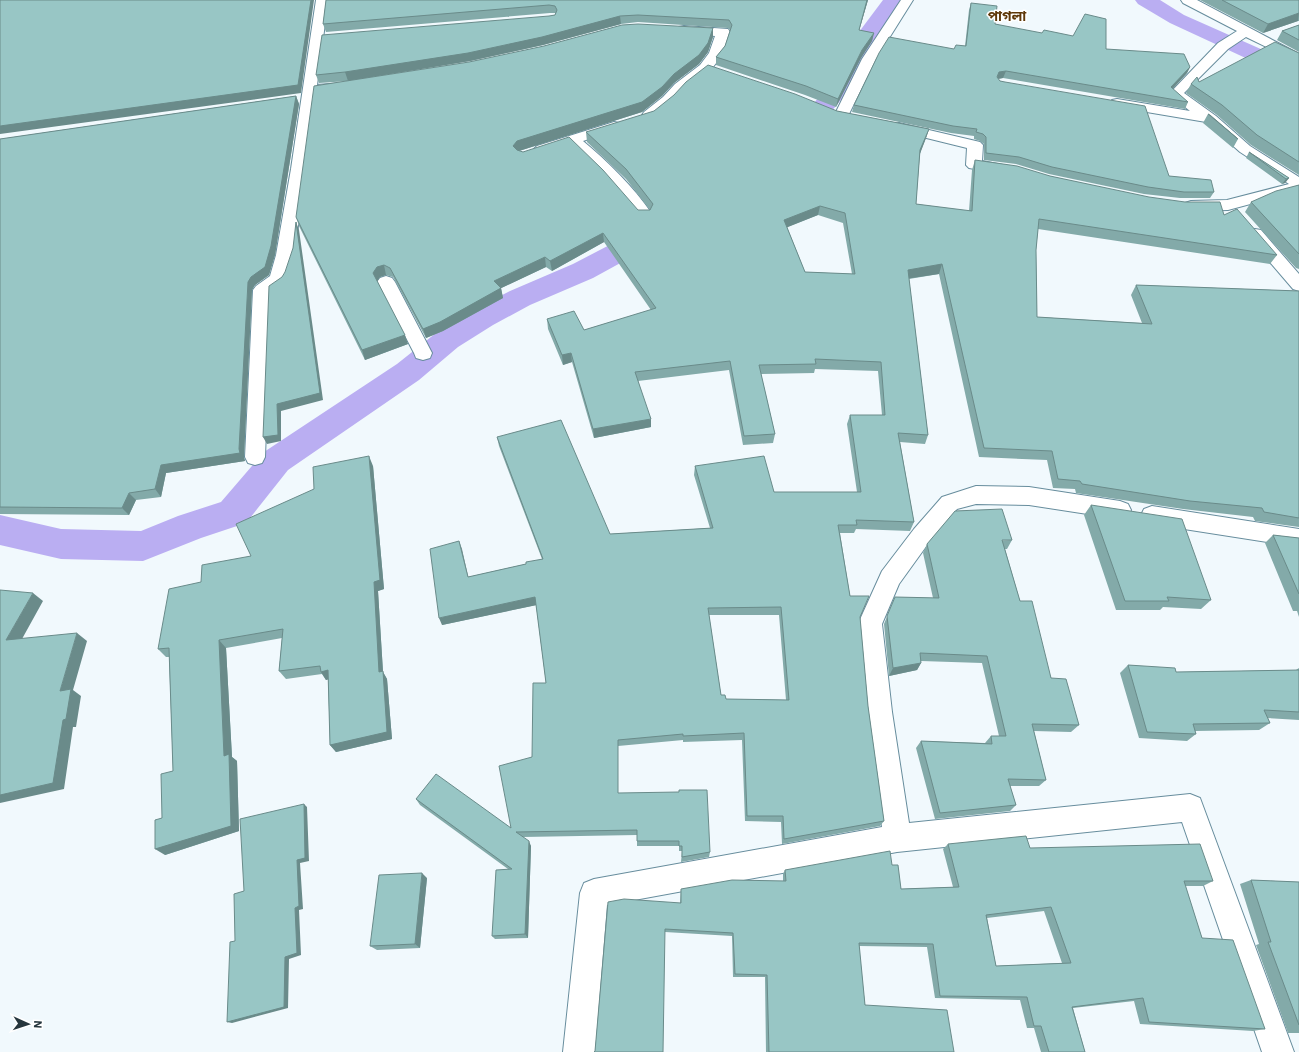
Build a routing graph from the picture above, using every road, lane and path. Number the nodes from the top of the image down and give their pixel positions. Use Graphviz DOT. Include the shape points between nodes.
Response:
graph roads {
  1 [pos="322,0"];
  2 [pos="907,0"];
  3 [pos="1187,0"];
  4 [pos="674,30"];
  5 [pos="1246,31"];
  6 [pos="1274,35"];
  7 [pos="1260,40"];
  8 [pos="1299,59"];
  9 [pos="705,68"];
  10 [pos="720,72"];
  11 [pos="356,85"];
  12 [pos="304,96"];
  13 [pos="1103,100"];
  14 [pos="640,118"];
  15 [pos="857,119"];
  16 [pos="1211,119"];
  17 [pos="625,123"];
  18 [pos="887,125"];
  19 [pos="572,139"];
  20 [pos="531,152"];
  21 [pos="1016,170"];
  22 [pos="1299,185"];
  23 [pos="1180,205"];
  24 [pos="1228,205"];
  25 [pos="644,214"];
  26 [pos="386,282"];
  27 [pos="1299,284"];
  28 [pos="423,353"];
  29 [pos="255,457"];
  30 [pos="1299,538"];
  31 [pos="897,838"];
  32 [pos="579,1052"];
  33 [pos="1278,1052"];
  1 -- 12 [label="street" via="324,39"];
  2 -- 15 [label="street" via="834,113"];
  3 -- 5 [label="street"];
  4 -- 9 [label="street" via="723,32 716,54"];
  5 -- 7 [label="street"];
  5 -- 16 [label="street" via="1223,46 1176,94"];
  6 -- 7 [label="street"];
  7 -- 8 [label="street"];
  9 -- 10 [label="street"];
  9 -- 14 [label="street" via="648,116"];
  11 -- 12 [label="street"];
  12 -- 29 [label="street" via="285,255 278,280 262,290"];
  13 -- 16 [label="street"];
  16 -- 22 [label="street" via="1245,148"];
  17 -- 19 [label="street"];
  18 -- 21 [label="street" via="975,145 974,165"];
  19 -- 20 [label="street"];
  19 -- 25 [label="street"];
  22 -- 24 [label="street"];
  23 -- 24 [label="street"];
  24 -- 27 [label="street"];
  26 -- 28 [label="street"];
  30 -- 31 [label="street" via="1029,496 976,496 950,503 890,578 870,624 879,712"];
  31 -- 32 [label="street" via="594,893"];
  31 -- 33 [label="street" via="1190,808"];
}
